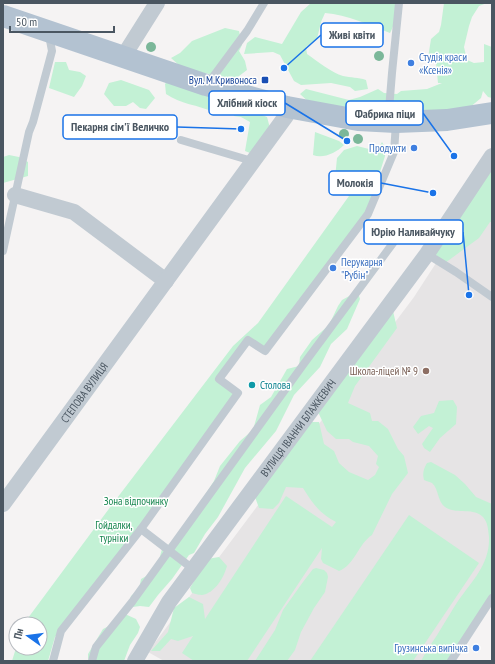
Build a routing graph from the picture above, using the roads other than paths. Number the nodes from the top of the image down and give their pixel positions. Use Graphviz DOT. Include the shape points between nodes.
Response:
graph roads {
  1 [pos="157,3"];
  2 [pos="264,3"];
  3 [pos="399,3"];
  4 [pos="3,16"];
  5 [pos="48,31"];
  6 [pos="123,57"];
  7 [pos="206,85"];
  8 [pos="286,106"];
  9 [pos="492,112"];
  10 [pos="392,122"];
  11 [pos="181,140"];
  12 [pos="492,156"];
  13 [pos="252,161"];
  14 [pos="15,195"];
  15 [pos="399,235"];
  16 [pos="3,251"];
  17 [pos="427,254"];
  18 [pos="166,281"];
  19 [pos="492,297"];
  20 [pos="3,504"];
  21 [pos="141,529"];
  22 [pos="193,569"];
  23 [pos="492,598"];
  24 [pos="53,661"];
  25 [pos="92,661"];
  26 [pos="135,661"];
  27 [pos="451,661"];
  1 -- 6 [label="street"];
  2 -- 7 [label="lane" via="247,31"];
  3 -- 10 [label="lane" via="392,74"];
  4 -- 5 [label="main road"];
  5 -- 6 [label="main road"];
  5 -- 14 [label="lane" via="52,51 29,132"];
  6 -- 7 [label="main road"];
  7 -- 8 [label="main road"];
  8 -- 10 [label="main road" via="358,120"];
  8 -- 13 [label="street, СТЕПОВА ВУЛИЦЯ" via="286,116"];
  9 -- 10 [label="main road" via="447,120"];
  10 -- 21 [label="lane" via="394,152 368,214 265,351 248,340 219,380 238,393"];
  11 -- 13 [label="lane"];
  12 -- 17 [label="street, ВУЛИЦЯ ІВАННИ БЛАЖКЕВИЧ"];
  13 -- 18 [label="street, СТЕПОВА ВУЛИЦЯ"];
  14 -- 16 [label="lane"];
  14 -- 18 [label="street" via="74,212"];
  15 -- 25 [label="lane" via="136,596 96,647"];
  17 -- 19 [label="lane"];
  17 -- 22 [label="street, ВУЛИЦЯ ІВАННИ БЛАЖКЕВИЧ"];
  18 -- 20 [label="street, СТЕПОВА ВУЛИЦЯ"];
  21 -- 22 [label="lane"];
  21 -- 24 [label="lane" via="61,631"];
  22 -- 26 [label="street, ВУЛИЦЯ ІВАННИ БЛАЖКЕВИЧ" via="169,602"];
  23 -- 27 [label="lane"];
}
